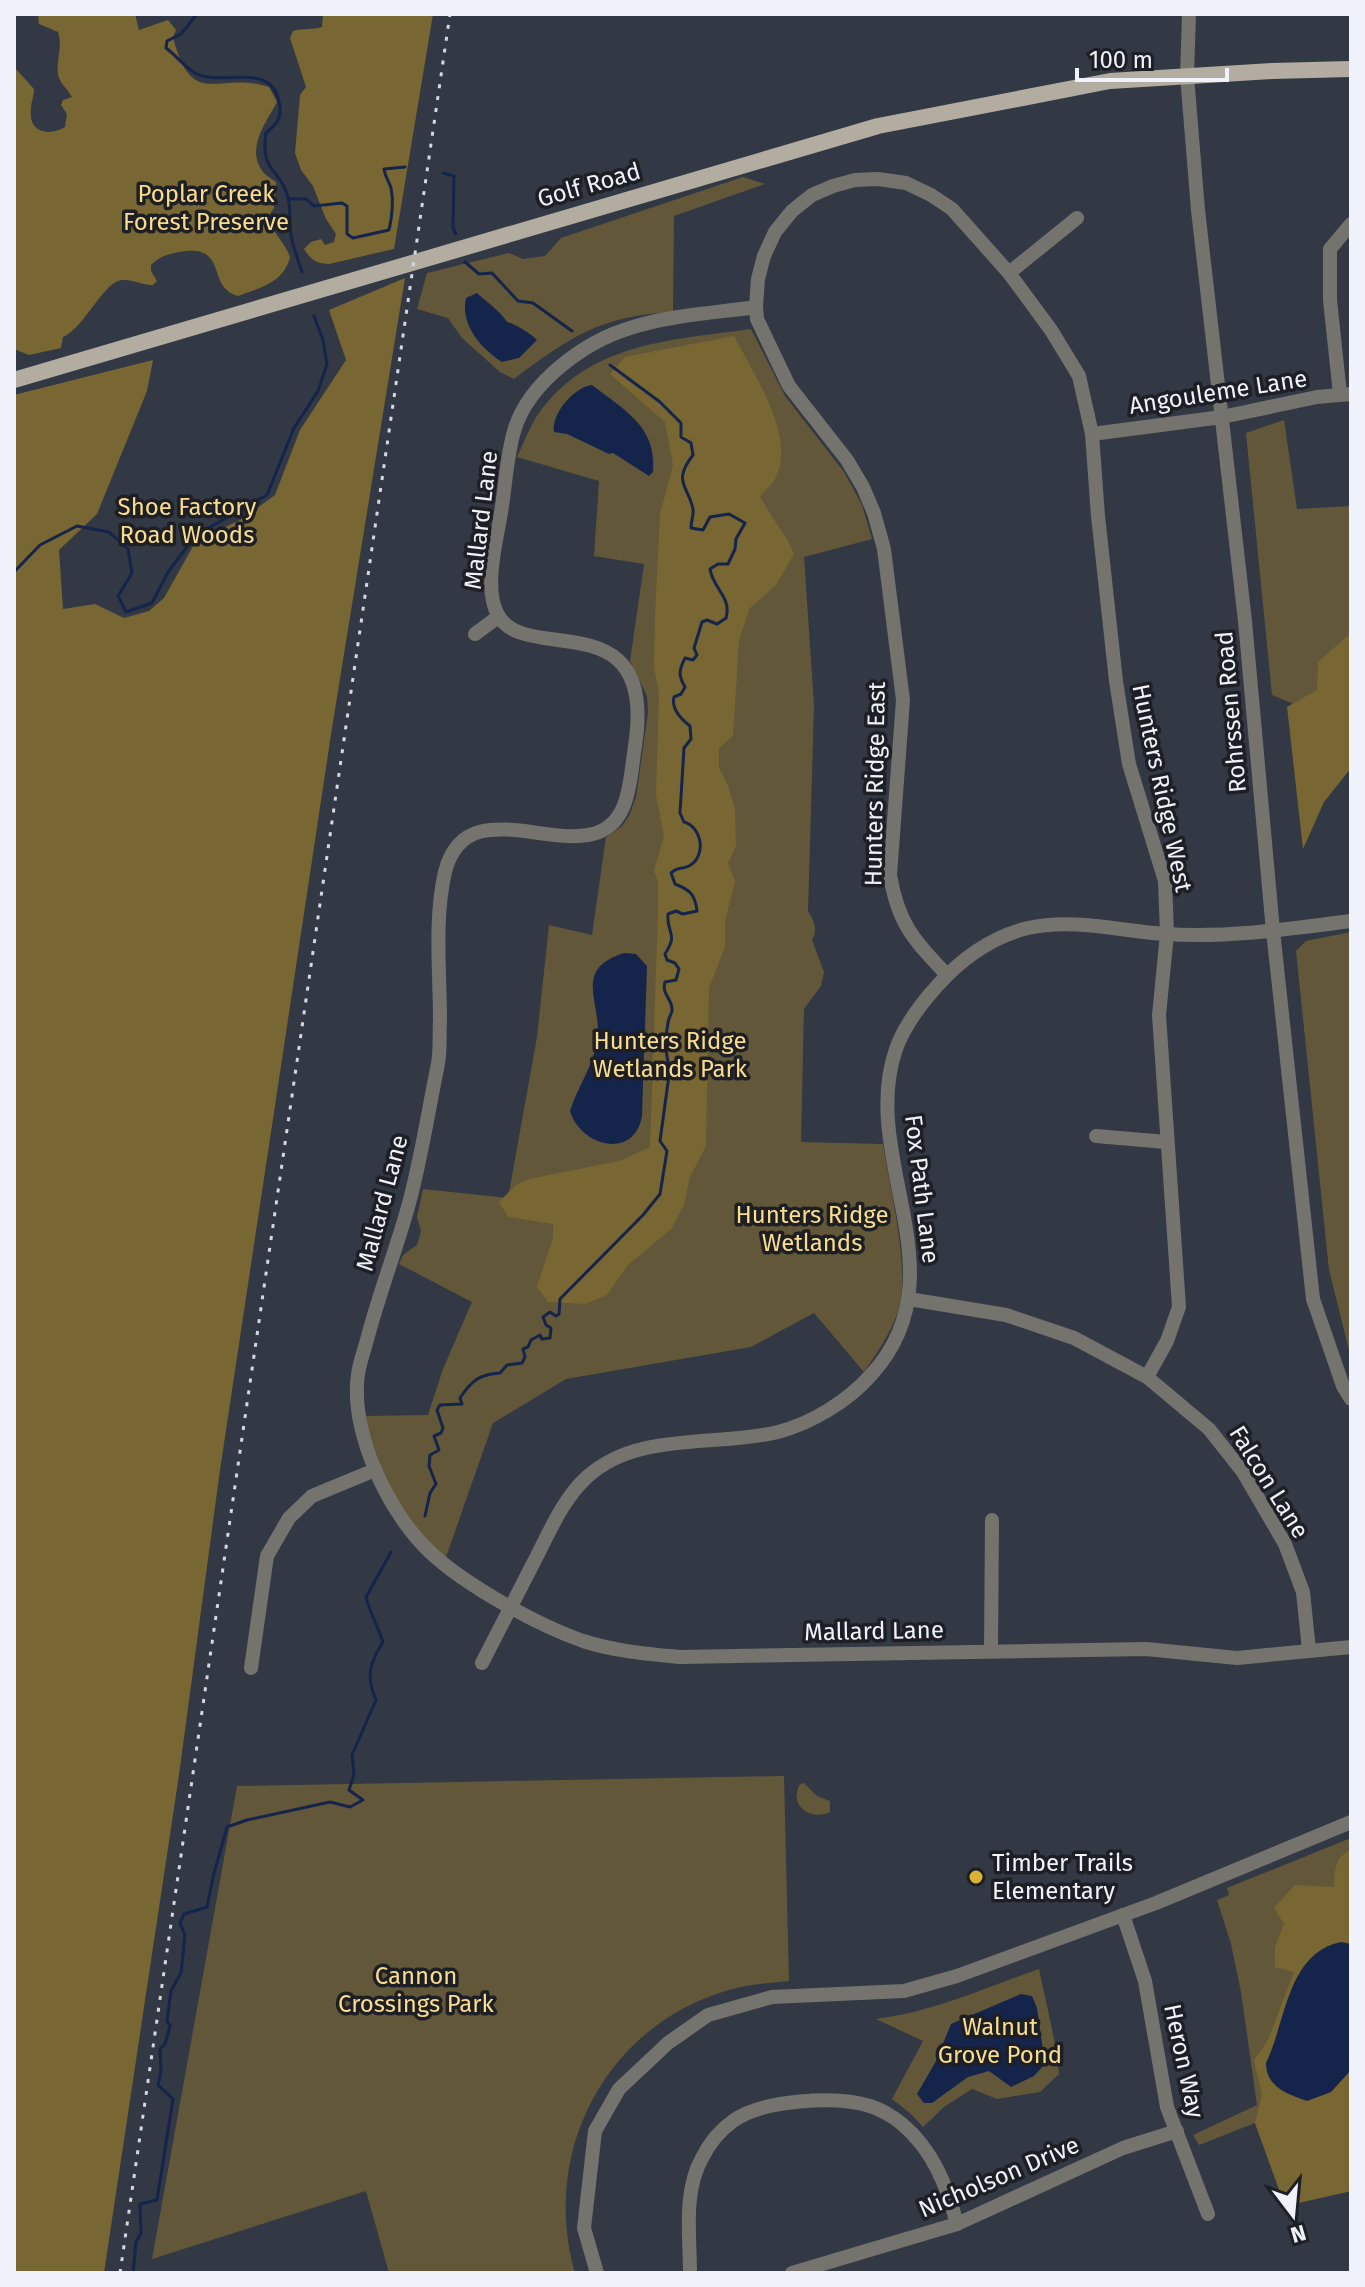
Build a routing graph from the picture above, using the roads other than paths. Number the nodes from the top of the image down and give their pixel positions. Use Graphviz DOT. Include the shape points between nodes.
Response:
graph roads {
  1 [pos="1189,14"];
  2 [pos="1351,69"];
  3 [pos="1187,76"];
  4 [pos="1077,218"];
  5 [pos="1351,224"];
  6 [pos="1009,273"];
  7 [pos="756,307"];
  8 [pos="14,380"];
  9 [pos="1346,394"];
  10 [pos="1222,417"];
  11 [pos="1092,434"];
  12 [pos="498,617"];
  13 [pos="475,634"];
  14 [pos="1351,921"];
  15 [pos="1273,931"];
  16 [pos="1167,934"];
  17 [pos="947,975"];
  18 [pos="1096,1136"];
  19 [pos="1166,1142"];
  20 [pos="909,1299"];
  21 [pos="1147,1377"];
  22 [pos="1351,1399"];
  23 [pos="375,1470"];
  24 [pos="992,1520"];
  25 [pos="511,1606"];
  26 [pos="1351,1647"];
  27 [pos="1309,1650"];
  28 [pos="991,1651"];
  29 [pos="482,1663"];
  30 [pos="251,1668"];
  31 [pos="1351,1822"];
  32 [pos="1123,1915"];
  33 [pos="1177,2131"];
  34 [pos="1208,2214"];
  35 [pos="957,2224"];
  36 [pos="597,2273"];
  37 [pos="690,2273"];
  38 [pos="792,2273"];
  1 -- 3 [label="street, Rohrssen Road"];
  2 -- 3 [label="main road, Golf Road"];
  3 -- 8 [label="main road, Golf Road" via="1110,81 878,126"];
  3 -- 10 [label="street, Rohrssen Road"];
  4 -- 6 [label="street"];
  5 -- 9 [label="street" via="1330,249 1330,300"];
  6 -- 7 [label="street, Hunters Ridge East" via="952,209 931,195 906,183 855,180 812,195 775,232 758,279"];
  6 -- 11 [label="street, Hunters Ridge West" via="1079,376"];
  7 -- 12 [label="street, Mallard Lane" via="624,329 583,351 542,383 525,404 510,453 491,586"];
  7 -- 17 [label="street, Hunters Ridge East" via="789,386 847,460 874,513 884,549 903,700 890,875 893,895 908,931"];
  9 -- 10 [label="street, Angouleme Lane"];
  10 -- 11 [label="street, Angouleme Lane"];
  10 -- 15 [label="street, Rohrssen Road"];
  11 -- 16 [label="street, Hunters Ridge West" via="1116,681 1129,764 1165,881"];
  12 -- 13 [label="street"];
  12 -- 23 [label="street, Mallard Lane" via="526,634 600,646 624,668 639,721 626,801 610,826 589,835 483,829 453,847 440,901 439,1061 408,1207 357,1376 360,1424"];
  14 -- 15 [label="street, Fox Path Lane"];
  15 -- 16 [label="street, Fox Path Lane"];
  15 -- 22 [label="street, Rohrssen Road" via="1313,1299"];
  16 -- 17 [label="street, Fox Path Lane" via="1074,923 1031,928 1000,937"];
  16 -- 19 [label="street, Hunters Ridge West" via="1159,1015"];
  17 -- 20 [label="street, Fox Path Lane" via="911,1018 891,1070 890,1132 910,1248"];
  18 -- 19 [label="street"];
  19 -- 21 [label="street, Hunters Ridge West" via="1179,1307"];
  20 -- 21 [label="street, Falcon Lane" via="1006,1315 1074,1338"];
  20 -- 25 [label="street, Fox Path Lane" via="899,1334 871,1375 822,1413 781,1431 624,1454 588,1475 566,1501"];
  21 -- 27 [label="street, Falcon Lane" via="1209,1429 1243,1472 1285,1544 1303,1592"];
  23 -- 25 [label="street, Mallard Lane" via="400,1515 429,1551"];
  23 -- 30 [label="street" via="312,1496 289,1518 267,1556"];
  24 -- 28 [label="street"];
  25 -- 28 [label="street, Mallard Lane" via="584,1641 680,1657"];
  25 -- 29 [label="street, Fox Path Lane"];
  26 -- 27 [label="street, Mallard Lane"];
  27 -- 28 [label="street, Mallard Lane" via="1237,1658 1146,1649"];
  31 -- 32 [label="street"];
  32 -- 33 [label="street, Heron Way" via="1145,1981 1167,2107"];
  32 -- 36 [label="street" via="904,1991 772,1997 708,2015 668,2043 619,2089 595,2131 584,2228"];
  33 -- 34 [label="street, Heron Way"];
  33 -- 35 [label="street, Nicholson Drive" via="1111,2153"];
  35 -- 37 [label="street" via="948,2187 929,2154 902,2124 871,2106 851,2102 781,2102 734,2120 715,2137 700,2162 690,2198"];
  35 -- 38 [label="street, Nicholson Drive"];
}
